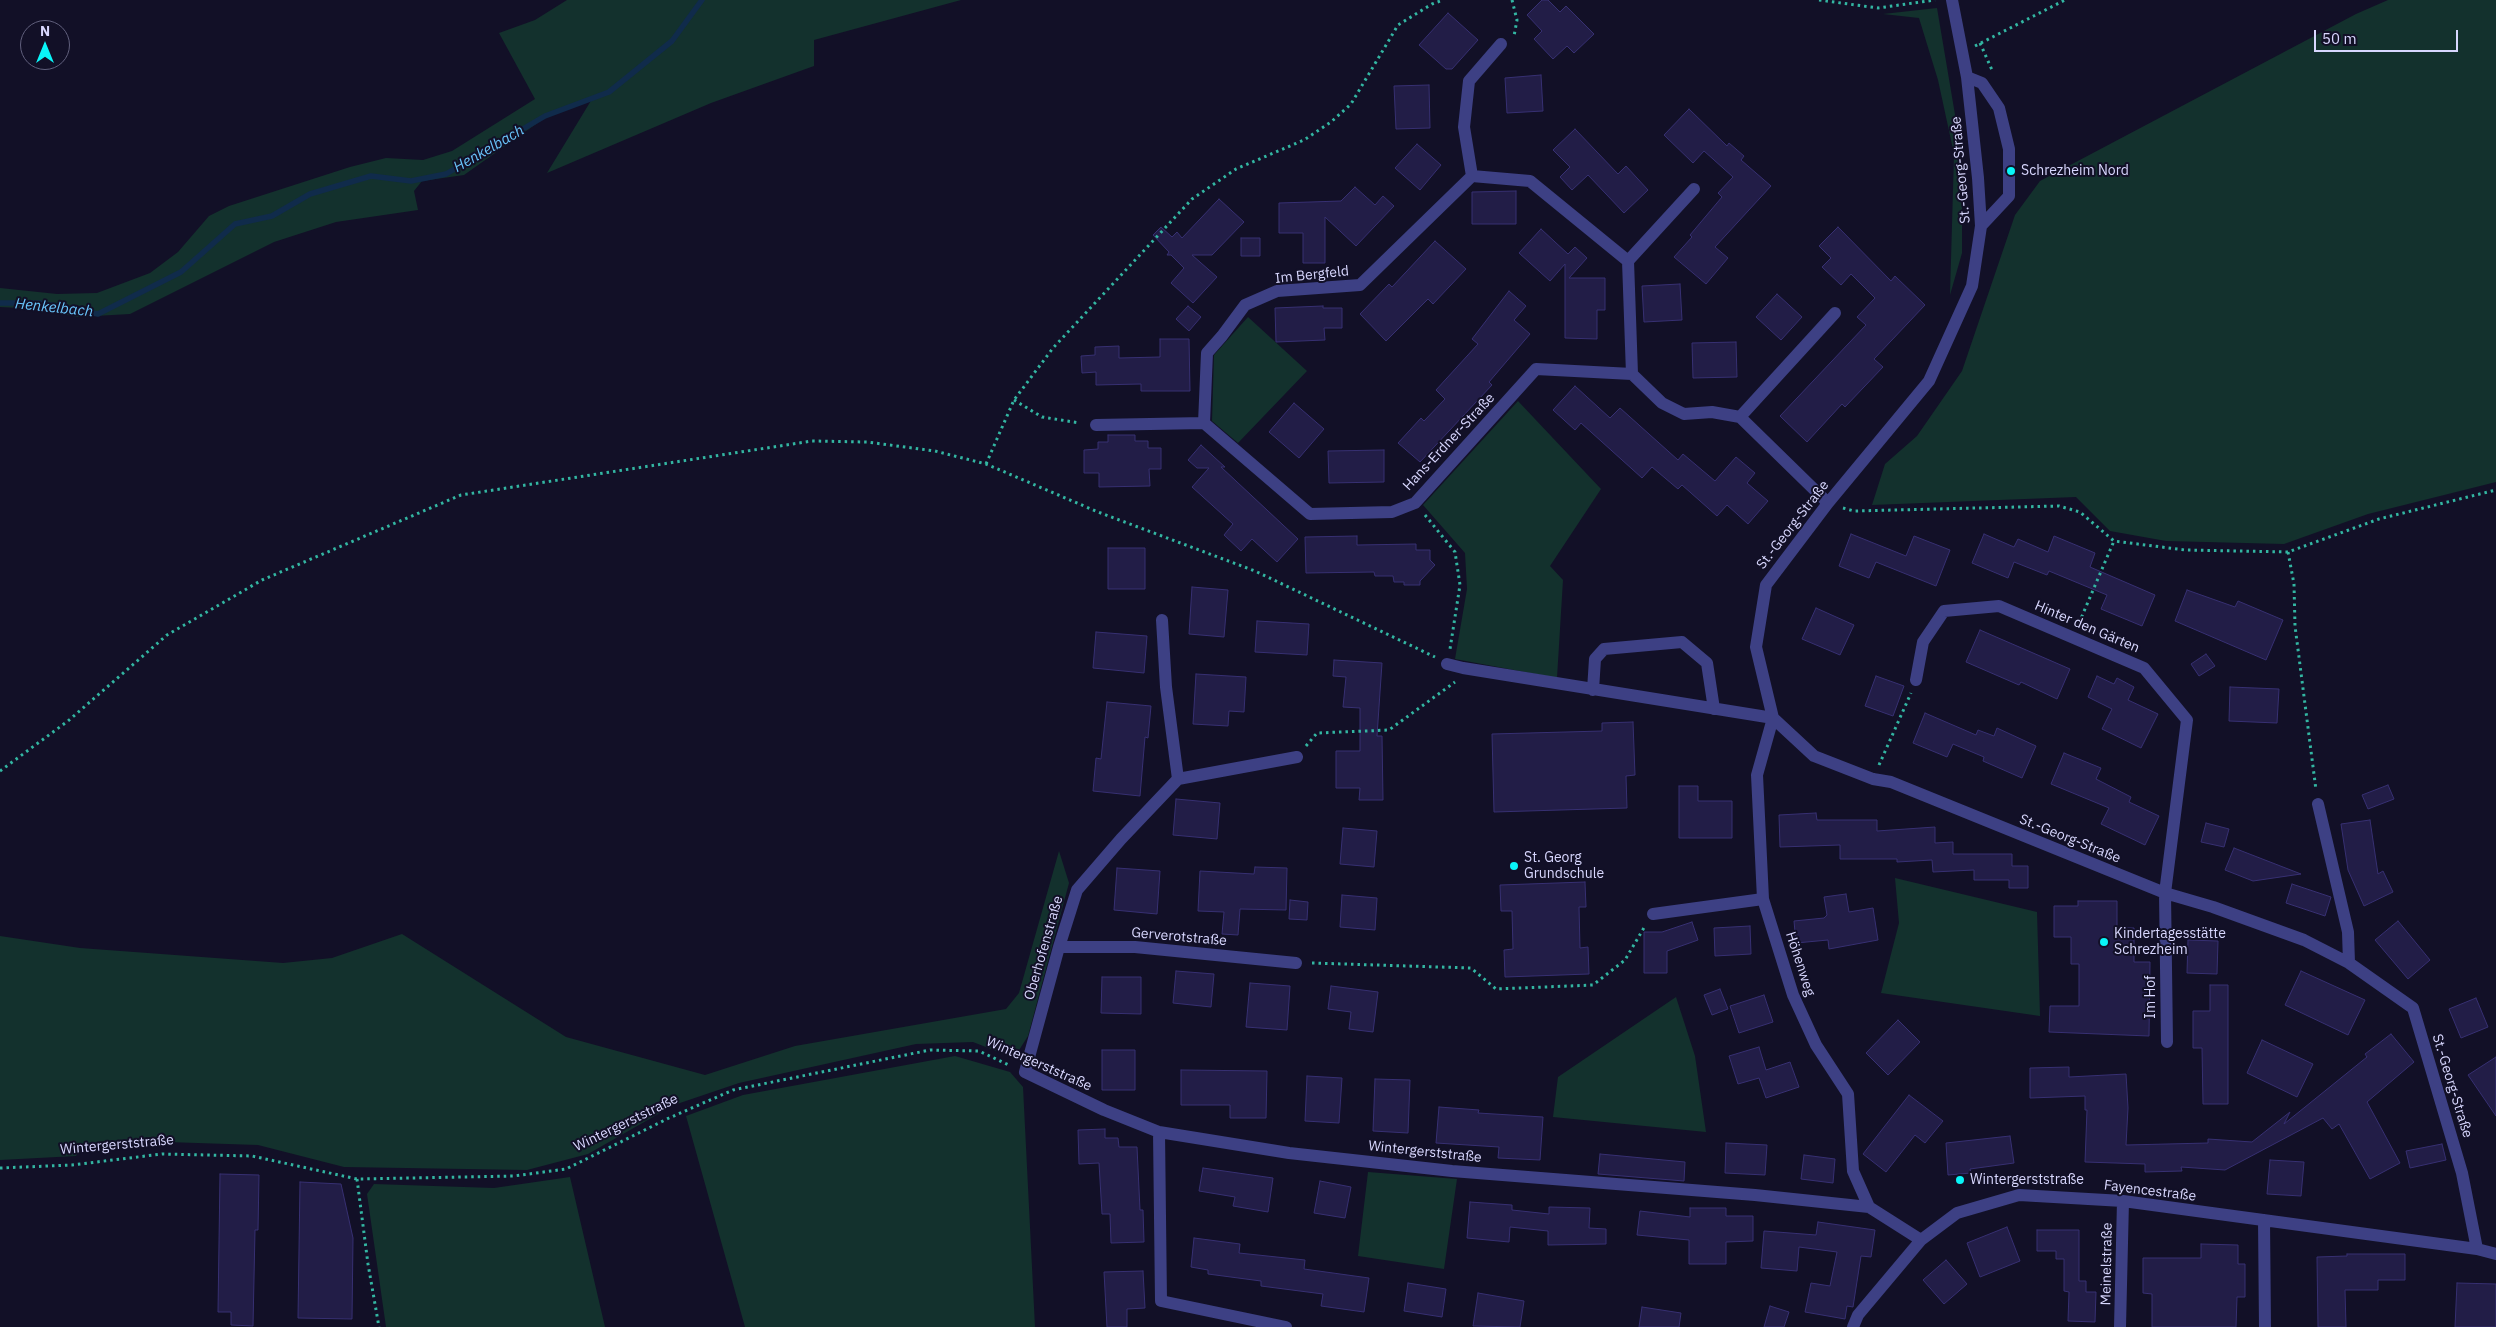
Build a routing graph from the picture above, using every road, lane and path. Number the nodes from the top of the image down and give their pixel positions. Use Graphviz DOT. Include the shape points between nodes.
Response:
graph roads {
  1 [pos="1444,0"];
  2 [pos="1512,0"];
  3 [pos="1819,0"];
  4 [pos="1935,0"];
  5 [pos="1952,0"];
  6 [pos="2065,0"];
  7 [pos="1501,44"];
  8 [pos="1963,51"];
  9 [pos="1967,77"];
  10 [pos="1472,176"];
  11 [pos="1694,189"];
  12 [pos="1982,226"];
  13 [pos="1628,261"];
  14 [pos="1836,313"];
  15 [pos="1632,374"];
  16 [pos="1014,400"];
  17 [pos="1740,417"];
  18 [pos="1204,423"];
  19 [pos="1096,425"];
  20 [pos="986,464"];
  21 [pos="2496,490"];
  22 [pos="1415,503"];
  23 [pos="1828,503"];
  24 [pos="2114,541"];
  25 [pos="2288,552"];
  26 [pos="1162,620"];
  27 [pos="2072,637"];
  28 [pos="1447,664"];
  29 [pos="1463,668"];
  30 [pos="1916,680"];
  31 [pos="1593,690"];
  32 [pos="1714,709"];
  33 [pos="1773,718"];
  34 [pos="1296,757"];
  35 [pos="0,771"];
  36 [pos="1178,779"];
  37 [pos="1873,780"];
  38 [pos="2318,804"];
  39 [pos="2166,893"];
  40 [pos="1764,899"];
  41 [pos="1653,914"];
  42 [pos="1059,947"];
  43 [pos="1296,963"];
  44 [pos="2349,963"];
  45 [pos="2167,1042"];
  46 [pos="1025,1072"];
  47 [pos="1159,1132"];
  48 [pos="0,1168"];
  49 [pos="357,1178"];
  50 [pos="2123,1201"];
  51 [pos="1869,1207"];
  52 [pos="2264,1220"];
  53 [pos="1921,1240"];
  54 [pos="2477,1249"];
  55 [pos="2496,1254"];
  56 [pos="379,1327"];
  57 [pos="1286,1327"];
  58 [pos="1853,1327"];
  59 [pos="2120,1327"];
  60 [pos="2265,1327"];
  1 -- 16 [label="path" via="1398,25 1351,104 1331,122 1304,140 1236,169 1192,198 1053,348"];
  2 -- 7 [label="path" via="1517,20 1514,36"];
  3 -- 4 [label="path" via="1878,8"];
  5 -- 8 [label="street, St.-Georg-Straße"];
  6 -- 8 [label="path"];
  7 -- 10 [label="street" via="1469,81 1464,127"];
  8 -- 9 [label="street, St.-Georg-Straße"];
  9 -- 12 [label="street, St.-Georg-Straße"];
  9 -- 12 [label="street" via="1982,83 1999,108 2009,149 2008,196"];
  10 -- 13 [label="street" via="1530,181"];
  10 -- 18 [label="street, Im Bergfeld" via="1360,285 1277,291 1245,305 1207,353"];
  11 -- 13 [label="street"];
  12 -- 23 [label="street, St.-Georg-Straße" via="1972,286 1930,381"];
  13 -- 15 [label="street"];
  14 -- 17 [label="street"];
  15 -- 17 [label="street" via="1662,403 1684,414 1712,412"];
  15 -- 22 [label="street, Hans-Erdner-Straße" via="1536,369"];
  16 -- 19 [label="path" via="1042,417"];
  16 -- 20 [label="path"];
  17 -- 23 [label="street"];
  18 -- 19 [label="street"];
  18 -- 22 [label="street, Hans-Erdner-Straße" via="1310,514 1392,512"];
  20 -- 28 [label="path" via="1098,512 1254,571 1376,627"];
  20 -- 35 [label="path" via="935,451 867,442 812,441 461,495 262,580 167,635 68,721"];
  21 -- 25 [label="path" via="2380,519"];
  22 -- 28 [label="path" via="1455,552 1460,585"];
  23 -- 24 [label="path" via="1854,511 2059,506 2080,512"];
  23 -- 33 [label="street, St.-Georg-Straße" via="1766,585 1756,647"];
  24 -- 25 [label="path" via="2185,550"];
  24 -- 27 [label="path"];
  25 -- 38 [label="path"];
  26 -- 36 [label="street" via="1166,687"];
  27 -- 30 [label="street, Hinter den Gärten" via="1999,606 1944,611 1923,642"];
  27 -- 39 [label="street, Hinter den Gärten" via="2144,668 2188,720"];
  28 -- 29 [label="street"];
  29 -- 31 [label="street"];
  29 -- 34 [label="path" via="1456,681 1389,730 1317,733"];
  30 -- 37 [label="path"];
  31 -- 32 [label="street"];
  31 -- 32 [label="street" via="1595,659 1604,649 1682,642 1707,663"];
  32 -- 33 [label="street"];
  33 -- 37 [label="street, St.-Georg-Straße" via="1814,756"];
  33 -- 40 [label="street, Höhenweg" via="1757,775"];
  34 -- 36 [label="street"];
  36 -- 42 [label="street, Oberhofenstraße" via="1077,890"];
  37 -- 39 [label="street, St.-Georg-Straße" via="1891,782"];
  38 -- 44 [label="street" via="2348,932"];
  39 -- 44 [label="street, St.-Georg-Straße" via="2304,940"];
  39 -- 45 [label="street, Im Hof"];
  40 -- 41 [label="street"];
  40 -- 51 [label="street, Höhenweg" via="1793,995 1816,1045 1848,1094 1853,1172"];
  41 -- 43 [label="path" via="1625,960 1592,985 1496,989 1471,968"];
  42 -- 43 [label="street, Gerverotstraße" via="1135,947"];
  42 -- 46 [label="street, Oberhofenstraße"];
  44 -- 54 [label="street, St.-Georg-Straße" via="2413,1008 2462,1173"];
  46 -- 47 [label="street, Wintergerststraße"];
  46 -- 49 [label="path, Wintergerststraße" via="979,1051 930,1050 733,1090 566,1169 514,1176"];
  47 -- 51 [label="street, Wintergerststraße" via="1289,1153 1452,1171 1755,1194"];
  47 -- 57 [label="street" via="1161,1301"];
  48 -- 49 [label="path, Wintergerststraße" via="72,1165 162,1154 252,1156"];
  49 -- 56 [label="path"];
  50 -- 52 [label="street, Fayencestraße"];
  50 -- 53 [label="street, Fayencestraße" via="2019,1195 1957,1213"];
  50 -- 59 [label="street, Meinelstraße"];
  51 -- 53 [label="street, Wintergerststraße"];
  52 -- 54 [label="street, Fayencestraße"];
  52 -- 60 [label="street"];
  53 -- 58 [label="street, Fayencestraße" via="1858,1316"];
  54 -- 55 [label="street, Fayencestraße"];
}
